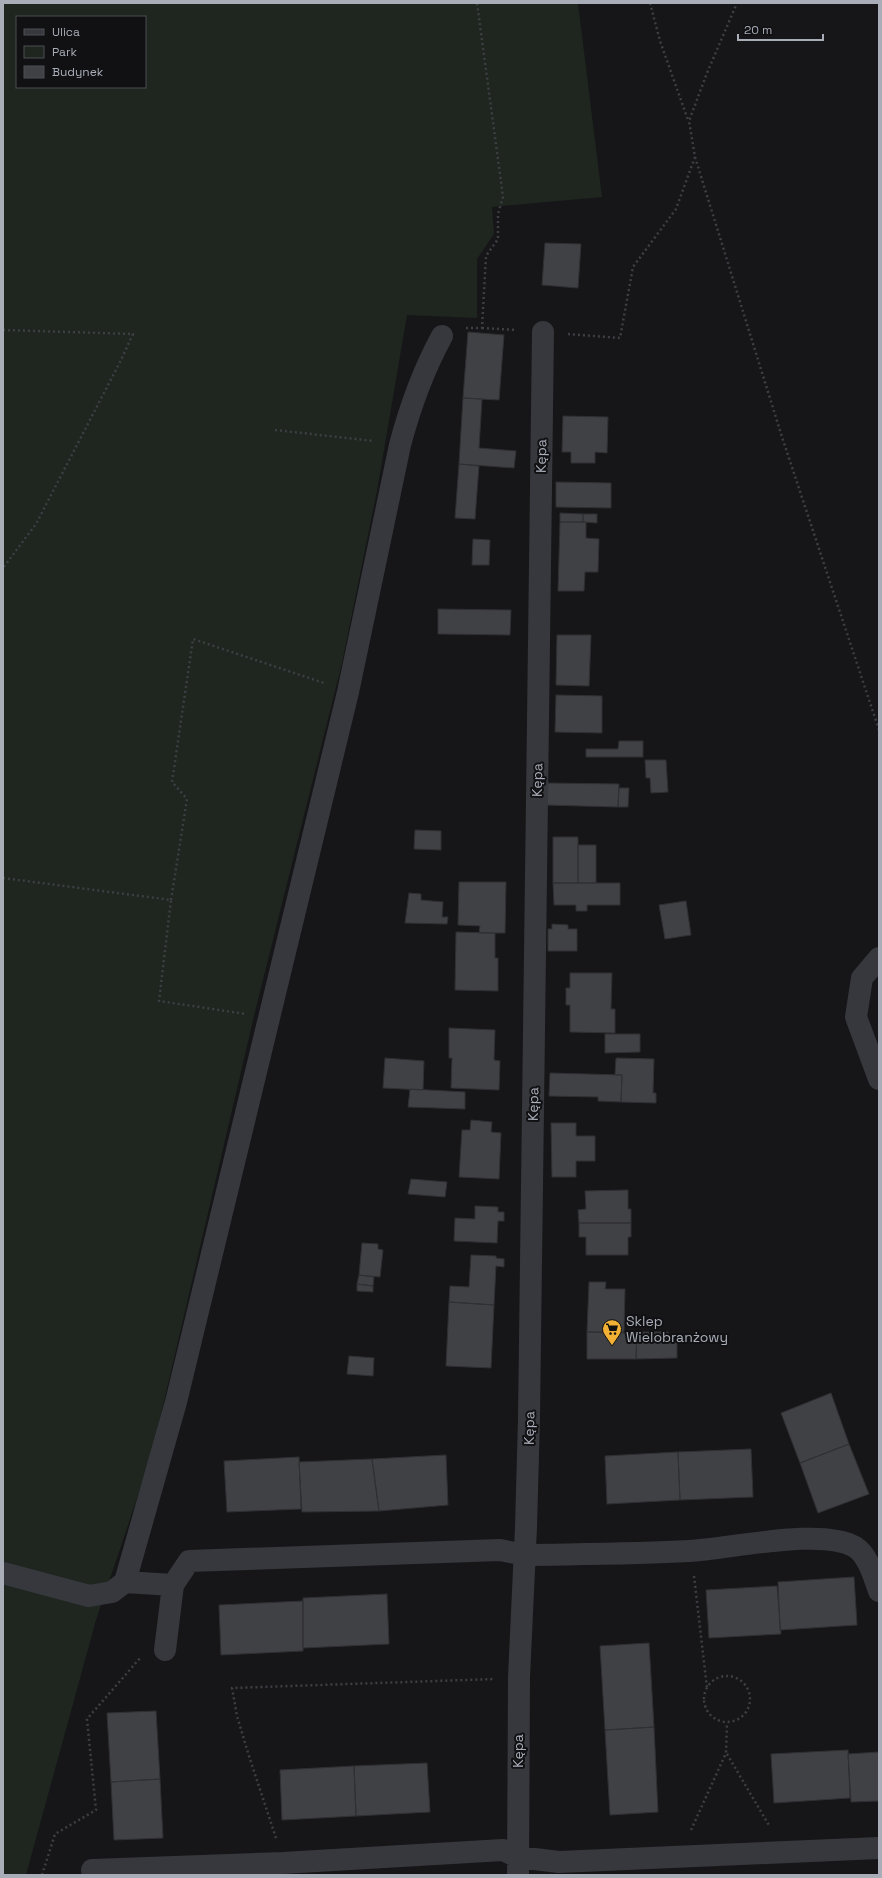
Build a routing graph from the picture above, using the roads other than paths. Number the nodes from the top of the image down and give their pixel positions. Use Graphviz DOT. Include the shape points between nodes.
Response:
graph roads {
  1 [pos="543,332"];
  2 [pos="442,336"];
  3 [pos="879,958"];
  4 [pos="879,1078"];
  5 [pos="525,1555"];
  6 [pos="3,1573"];
  7 [pos="125,1582"];
  8 [pos="173,1585"];
  9 [pos="879,1591"];
  10 [pos="165,1650"];
  11 [pos="879,1848"];
  12 [pos="518,1866"];
  13 [pos="92,1870"];
  1 -- 5 [label="street, Kępa"];
  2 -- 7 [label="street" via="426,366 400,445 348,692 269,1019 176,1402"];
  3 -- 4 [label="street" via="862,978 856,1017"];
  5 -- 8 [label="street" via="500,1550 190,1561"];
  5 -- 9 [label="street" via="691,1551 799,1539 842,1541 856,1547 868,1562"];
  5 -- 12 [label="street, Kępa" via="519,1677"];
  6 -- 7 [label="street" via="89,1596 112,1592"];
  7 -- 8 [label="street"];
  8 -- 10 [label="street"];
  11 -- 12 [label="street"];
  12 -- 13 [label="street" via="503,1850 284,1863"];
}
